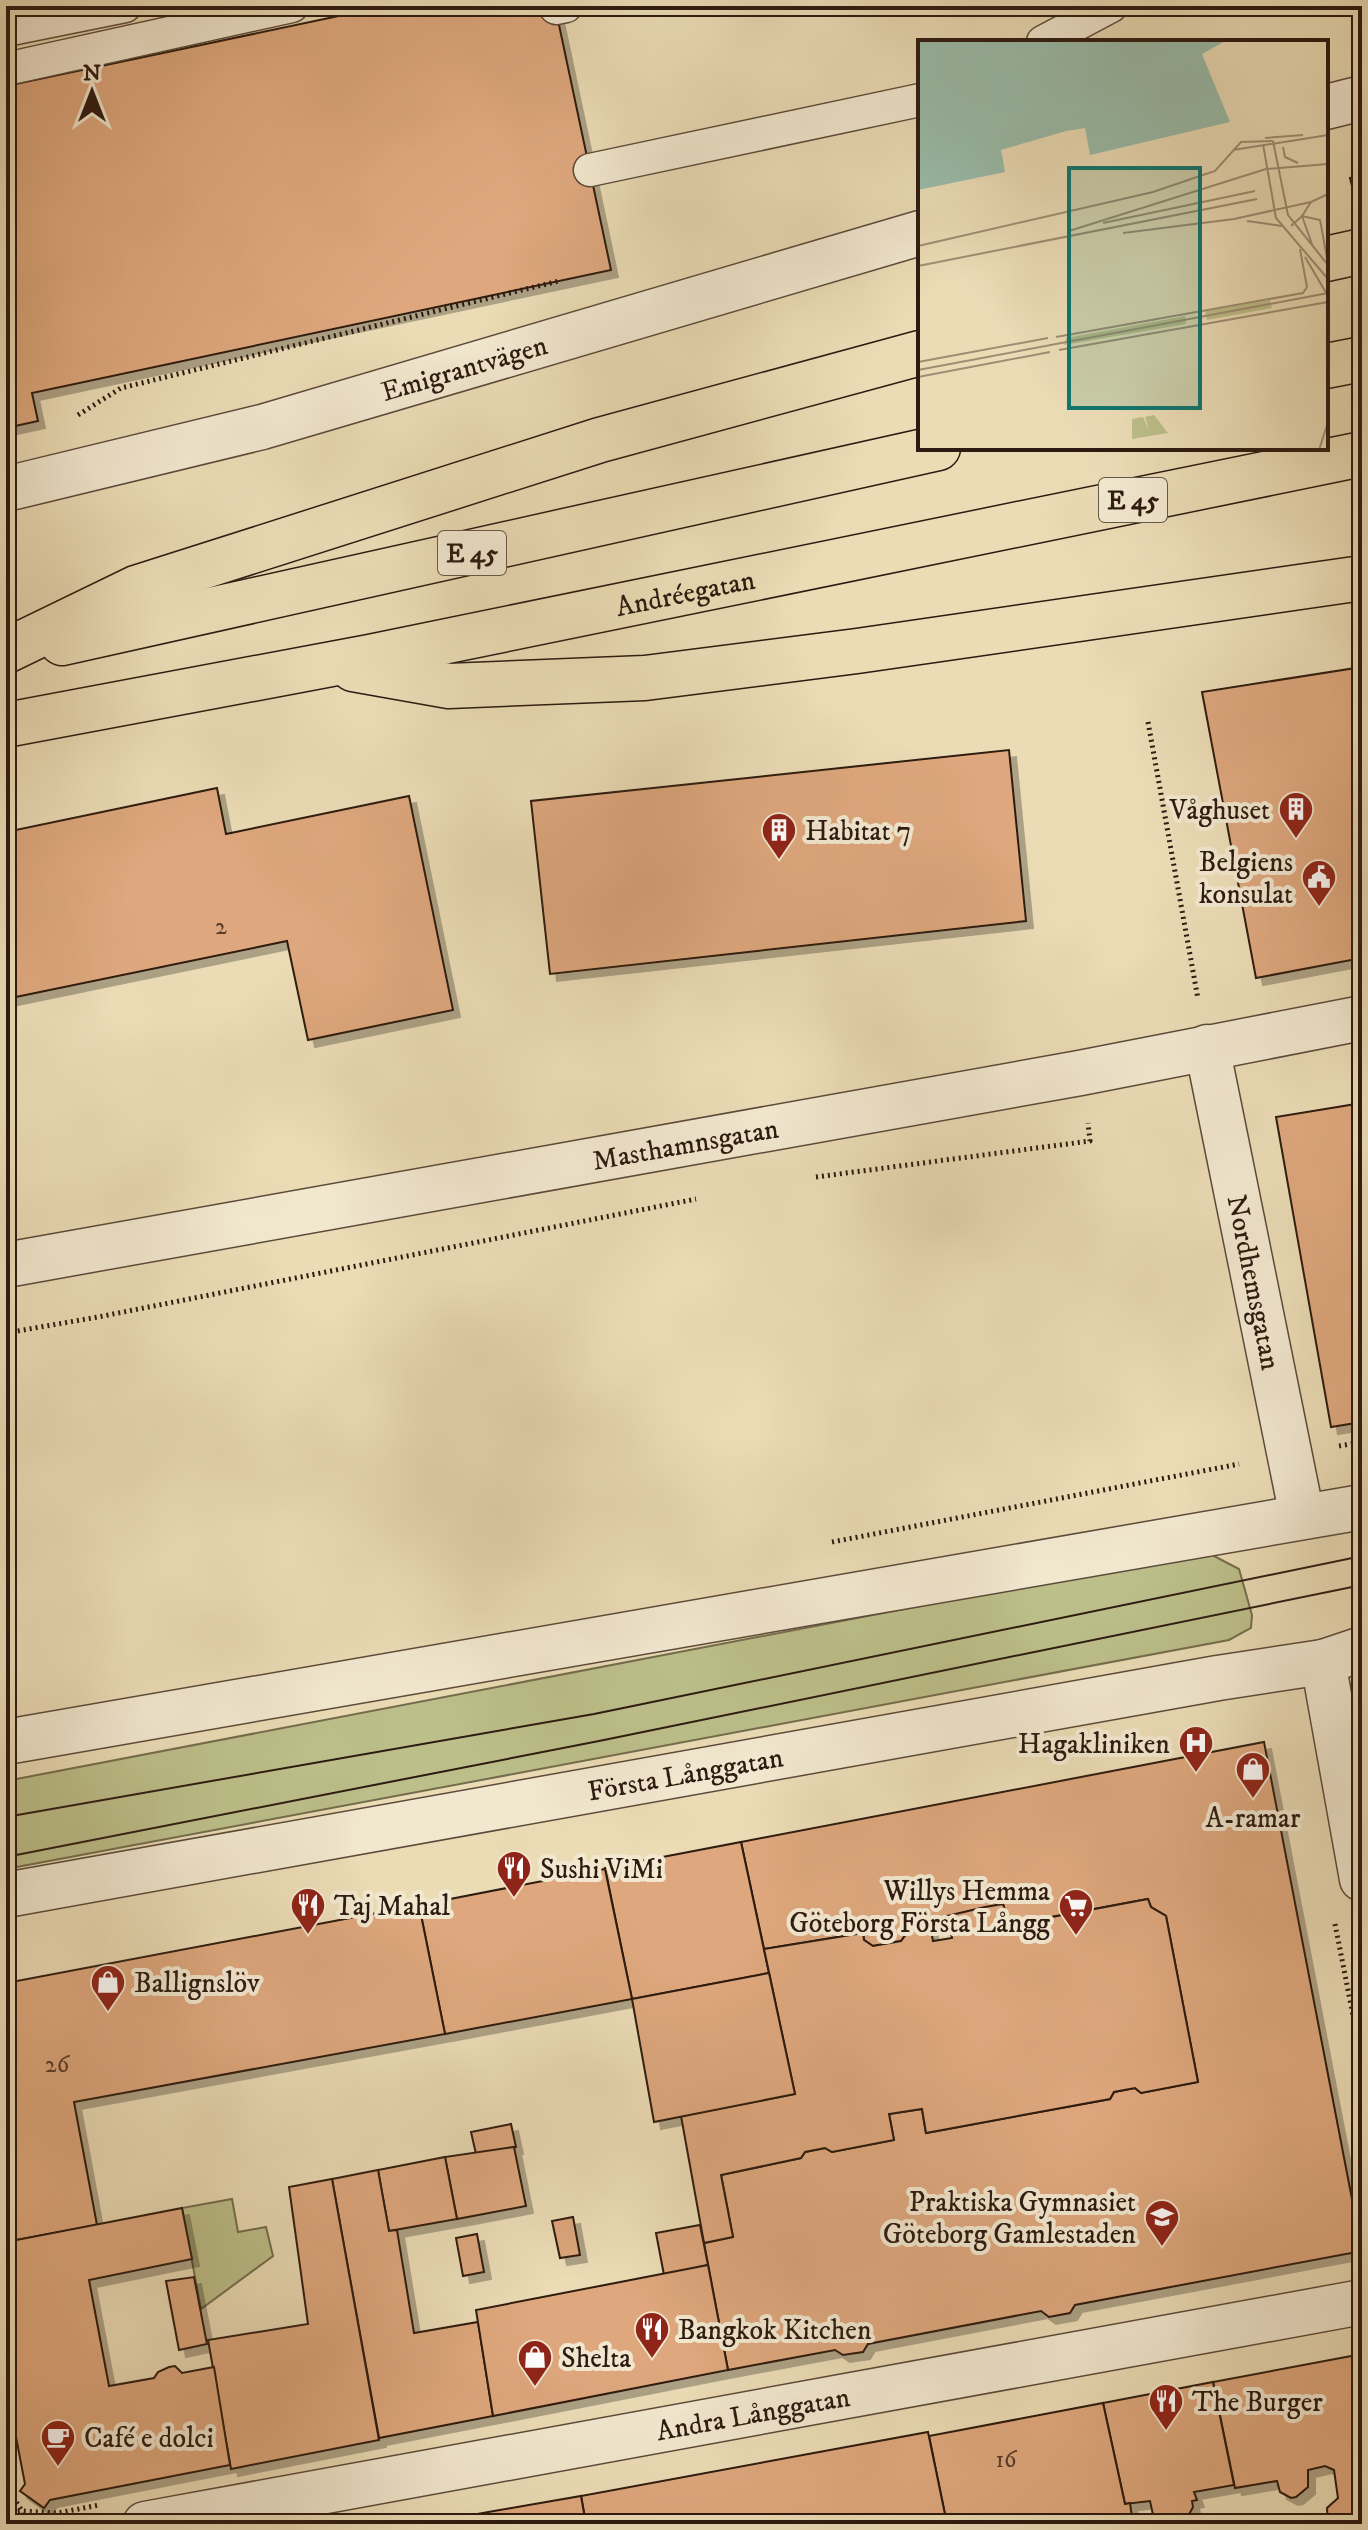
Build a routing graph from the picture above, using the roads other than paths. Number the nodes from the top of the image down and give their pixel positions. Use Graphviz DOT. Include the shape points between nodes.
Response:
graph roads {
  1 [pos="125,6"];
  2 [pos="292,6"];
  3 [pos="1111,6"];
  4 [pos="6,30"];
  5 [pos="1047,40"];
  6 [pos="6,69"];
  7 [pos="1362,98"];
  8 [pos="918,101"];
  9 [pos="1328,106"];
  10 [pos="590,170"];
  11 [pos="918,234"];
  12 [pos="1362,251"];
  13 [pos="1328,259"];
  14 [pos="918,353"];
  15 [pos="1362,359"];
  16 [pos="1328,366"];
  17 [pos="929,450"];
  18 [pos="1362,454"];
  19 [pos="6,489"];
  20 [pos="1362,578"];
  21 [pos="6,653"];
  22 [pos="325,664"];
  23 [pos="6,725"];
  24 [pos="1362,1018"];
  25 [pos="1207,1047"];
  26 [pos="6,1265"];
  27 [pos="1362,1507"];
  28 [pos="1302,1516"];
  29 [pos="1342,1656"];
  30 [pos="6,1742"];
  31 [pos="1362,1879"];
  32 [pos="6,1895"];
  33 [pos="1362,2302"];
  34 [pos="145,2524"];
  1 -- 4 [label="lane"];
  2 -- 6 [label="lane"];
  3 -- 5 [label="lane"];
  7 -- 9 [label="street"];
  8 -- 10 [label="lane"];
  11 -- 19 [label="street, Emigrantvägen" via="262,427"];
  12 -- 13 [label="highway"];
  14 -- 21 [label="highway" via="600,440 136,588"];
  15 -- 16 [label="highway"];
  17 -- 21 [label="highway, E 45"];
  18 -- 22 [label="highway, Andréegatan / E 45"];
  20 -- 22 [label="highway" via="645,678 449,686"];
  22 -- 23 [label="highway, Andréegatan / E 45"];
  24 -- 25 [label="street, Masthamnsgatan"];
  25 -- 26 [label="street, Masthamnsgatan"];
  25 -- 28 [label="street, Nordhemsgatan"];
  27 -- 28 [label="street"];
  28 -- 30 [label="street"];
  29 -- 31 [label="street"];
  29 -- 32 [label="street, Första Långgatan"];
  33 -- 34 [label="street, Andra Långgatan"];
}
